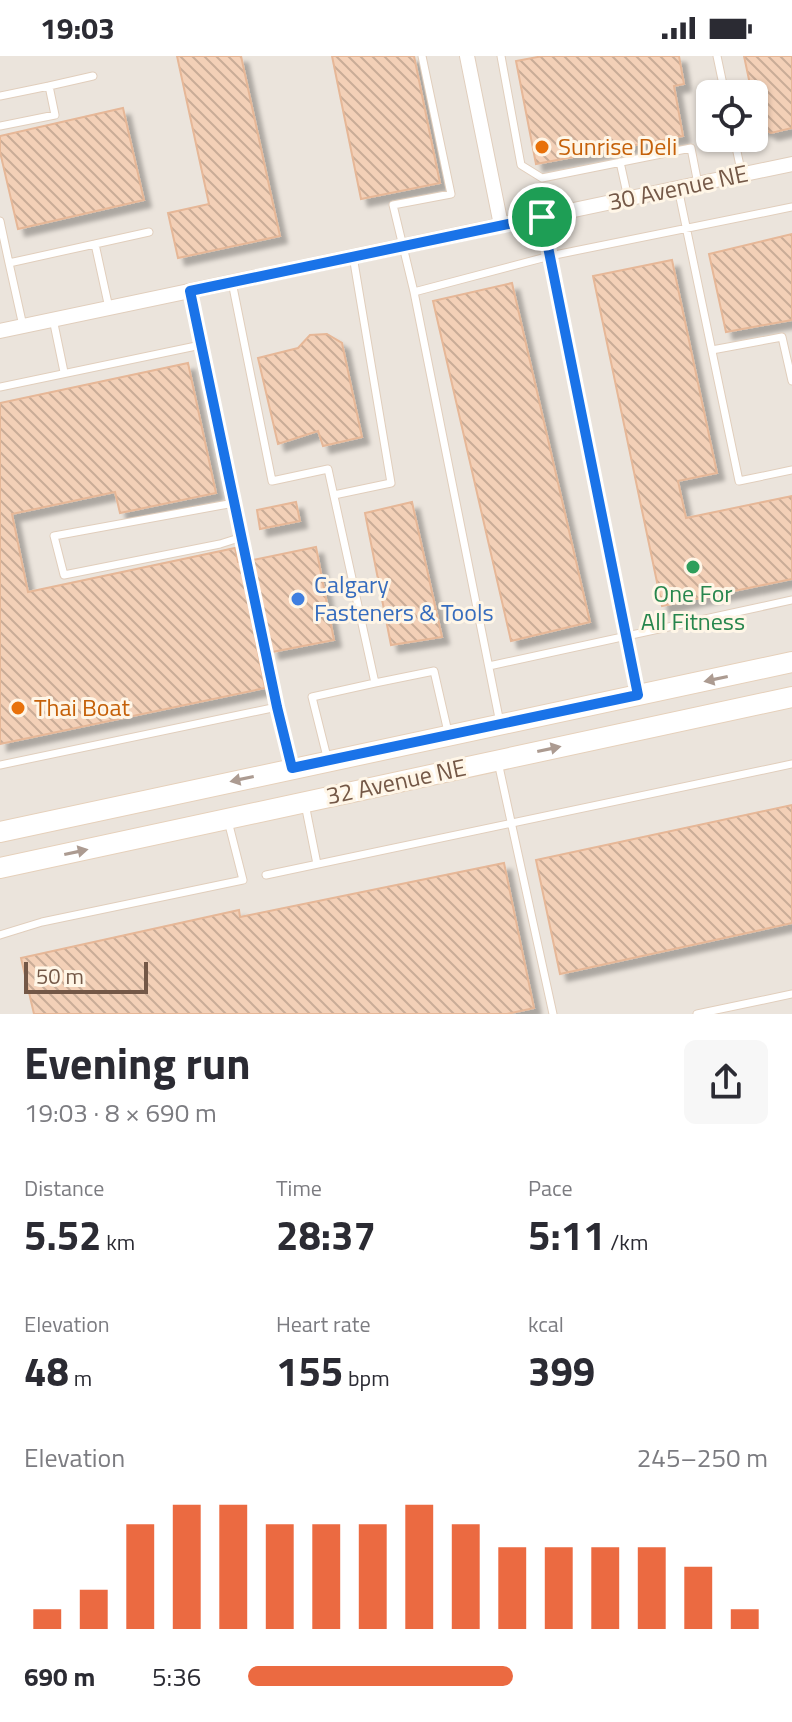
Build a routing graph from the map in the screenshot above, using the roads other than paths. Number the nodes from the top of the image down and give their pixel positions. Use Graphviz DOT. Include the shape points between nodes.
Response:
graph roads {
  1 [pos="422,56"];
  2 [pos="467,56"];
  3 [pos="501,56"];
  4 [pos="717,56"];
  5 [pos="93,76"];
  6 [pos="722,80"];
  7 [pos="49,86"];
  8 [pos="0,96"];
  9 [pos="0,126"];
  10 [pos="737,152"];
  11 [pos="620,162"];
  12 [pos="792,164"];
  13 [pos="742,175"];
  14 [pos="698,184"];
  15 [pos="678,188"];
  16 [pos="628,198"];
  17 [pos="792,207"];
  18 [pos="542,217"];
  19 [pos="0,221"];
  20 [pos="501,225"];
  21 [pos="687,229"];
  22 [pos="149,232"];
  23 [pos="95,244"];
  24 [pos="403,246"];
  25 [pos="353,256"];
  26 [pos="550,256"];
  27 [pos="9,263"];
  28 [pos="232,282"];
  29 [pos="190,291"];
  30 [pos="414,292"];
  31 [pos="109,308"];
  32 [pos="53,319"];
  33 [pos="23,326"];
  34 [pos="0,331"];
  35 [pos="201,345"];
  36 [pos="712,350"];
  37 [pos="64,372"];
  38 [pos="792,381"];
  39 [pos="0,387"];
  40 [pos="792,470"];
  41 [pos="334,495"];
  42 [pos="234,503"];
  43 [pos="242,537"];
  44 [pos="792,600"];
  45 [pos="627,637"];
  46 [pos="792,662"];
  47 [pos="489,666"];
  48 [pos="375,683"];
  49 [pos="638,695"];
  50 [pos="792,697"];
  51 [pos="277,707"];
  52 [pos="501,725"];
  53 [pos="449,736"];
  54 [pos="498,760"];
  55 [pos="328,761"];
  56 [pos="792,764"];
  57 [pos="0,765"];
  58 [pos="292,768"];
  59 [pos="305,802"];
  60 [pos="0,818"];
  61 [pos="228,819"];
  62 [pos="44,823"];
  63 [pos="511,823"];
  64 [pos="0,832"];
  65 [pos="317,864"];
  66 [pos="0,868"];
  67 [pos="266,875"];
  68 [pos="0,935"];
  69 [pos="792,994"];
  70 [pos="553,1014"];
  71 [pos="697,1014"];
  1 -- 24 [label="lane" via="451,194 393,205"];
  2 -- 20 [label="street"];
  3 -- 11 [label="lane" via="521,165 542,178"];
  4 -- 6 [label="lane"];
  5 -- 7 [label="lane"];
  7 -- 8 [label="lane"];
  7 -- 9 [label="lane" via="55,115"];
  10 -- 13 [label="lane"];
  11 -- 14 [label="lane" via="691,148"];
  11 -- 16 [label="lane"];
  12 -- 13 [label="street, 30 Avenue NE"];
  13 -- 14 [label="street, 30 Avenue NE"];
  14 -- 15 [label="street, 30 Avenue NE"];
  15 -- 16 [label="street, 30 Avenue NE"];
  15 -- 21 [label="lane"];
  16 -- 18 [label="street, 30 Avenue NE"];
  17 -- 21 [label="lane"];
  18 -- 20 [label="street, 30 Avenue NE"];
  18 -- 26 [label="lane"];
  19 -- 27 [label="lane"];
  20 -- 24 [label="street, 30 Avenue NE"];
  21 -- 26 [label="lane"];
  21 -- 36 [label="lane"];
  22 -- 23 [label="lane"];
  23 -- 27 [label="lane"];
  23 -- 31 [label="lane"];
  24 -- 25 [label="street, 30 Avenue NE"];
  24 -- 30 [label="lane"];
  25 -- 28 [label="street, 30 Avenue NE"];
  25 -- 41 [label="lane" via="391,483"];
  26 -- 30 [label="lane"];
  26 -- 45 [label="lane"];
  27 -- 33 [label="lane"];
  28 -- 29 [label="street, 30 Avenue NE"];
  28 -- 41 [label="lane" via="272,481 328,469"];
  29 -- 31 [label="street, 30 Avenue NE"];
  29 -- 35 [label="lane"];
  30 -- 47 [label="lane"];
  31 -- 32 [label="street, 30 Avenue NE"];
  32 -- 33 [label="street, 30 Avenue NE"];
  32 -- 37 [label="lane"];
  33 -- 34 [label="street, 30 Avenue NE"];
  35 -- 37 [label="lane"];
  35 -- 42 [label="lane"];
  36 -- 38 [label="lane" via="782,337"];
  36 -- 40 [label="lane" via="739,481"];
  37 -- 39 [label="lane"];
  41 -- 48 [label="lane"];
  42 -- 43 [label="lane"];
  42 -- 43 [label="lane" via="54,536 64,575"];
  43 -- 51 [label="lane"];
  44 -- 45 [label="lane"];
  45 -- 47 [label="lane"];
  45 -- 49 [label="lane"];
  46 -- 49 [label="main road, 32 Avenue NE, one-way"];
  47 -- 52 [label="lane"];
  48 -- 53 [label="lane" via="434,671"];
  48 -- 55 [label="lane" via="312,697"];
  49 -- 52 [label="main road, 32 Avenue NE"];
  54 -- 50 [label="main road, 32 Avenue NE, one-way"];
  51 -- 57 [label="lane"];
  51 -- 58 [label="lane"];
  52 -- 53 [label="main road, 32 Avenue NE"];
  53 -- 55 [label="main road, 32 Avenue NE"];
  54 -- 59 [label="main road, 32 Avenue NE"];
  54 -- 63 [label="lane"];
  55 -- 58 [label="main road, 32 Avenue NE"];
  56 -- 63 [label="lane"];
  58 -- 62 [label="main road, 32 Avenue NE, one-way"];
  59 -- 61 [label="main road, 32 Avenue NE"];
  59 -- 65 [label="lane"];
  60 -- 62 [label="main road"];
  66 -- 61 [label="main road, 32 Avenue NE, one-way"];
  61 -- 68 [label="lane" via="243,880"];
  62 -- 64 [label="main road, 32 Avenue NE"];
  63 -- 65 [label="lane"];
  63 -- 70 [label="lane"];
  65 -- 67 [label="lane"];
  69 -- 71 [label="lane"];
}
